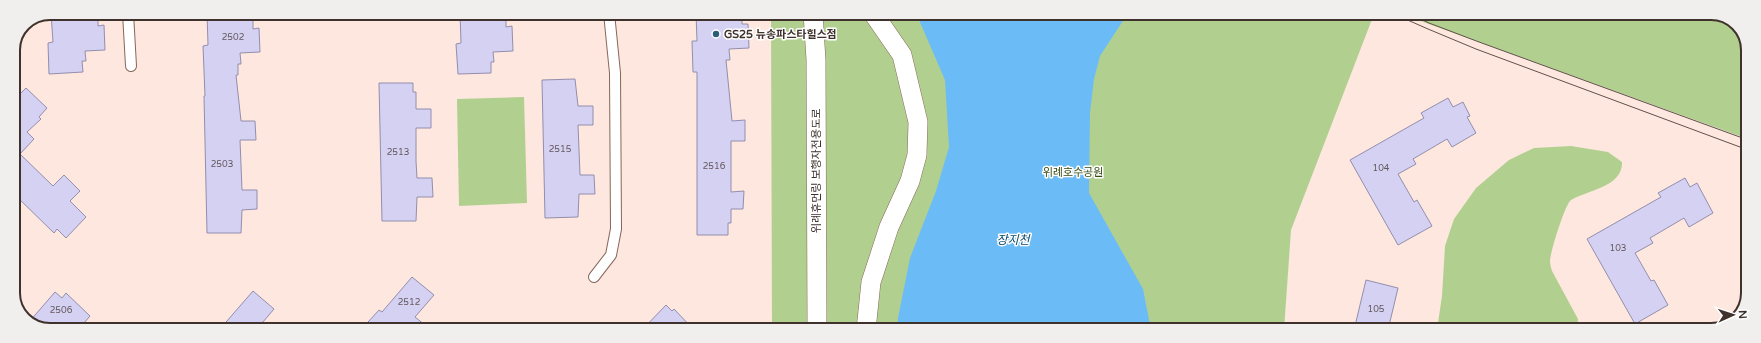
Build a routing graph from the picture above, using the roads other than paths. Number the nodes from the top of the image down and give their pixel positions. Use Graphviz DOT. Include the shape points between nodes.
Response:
graph roads {
  1 [pos="128,20"];
  2 [pos="610,20"];
  3 [pos="813,20"];
  4 [pos="878,20"];
  5 [pos="131,66"];
  6 [pos="594,277"];
  7 [pos="818,323"];
  8 [pos="867,323"];
  1 -- 5 [label="lane"];
  2 -- 6 [label="lane" via="615,73 616,229 611,255"];
  3 -- 7 [label="street, 위례휴먼링 보행자전용도로"];
  4 -- 8 [label="street" via="902,55 918,122 916,155 910,181 889,227 872,278"];
}
